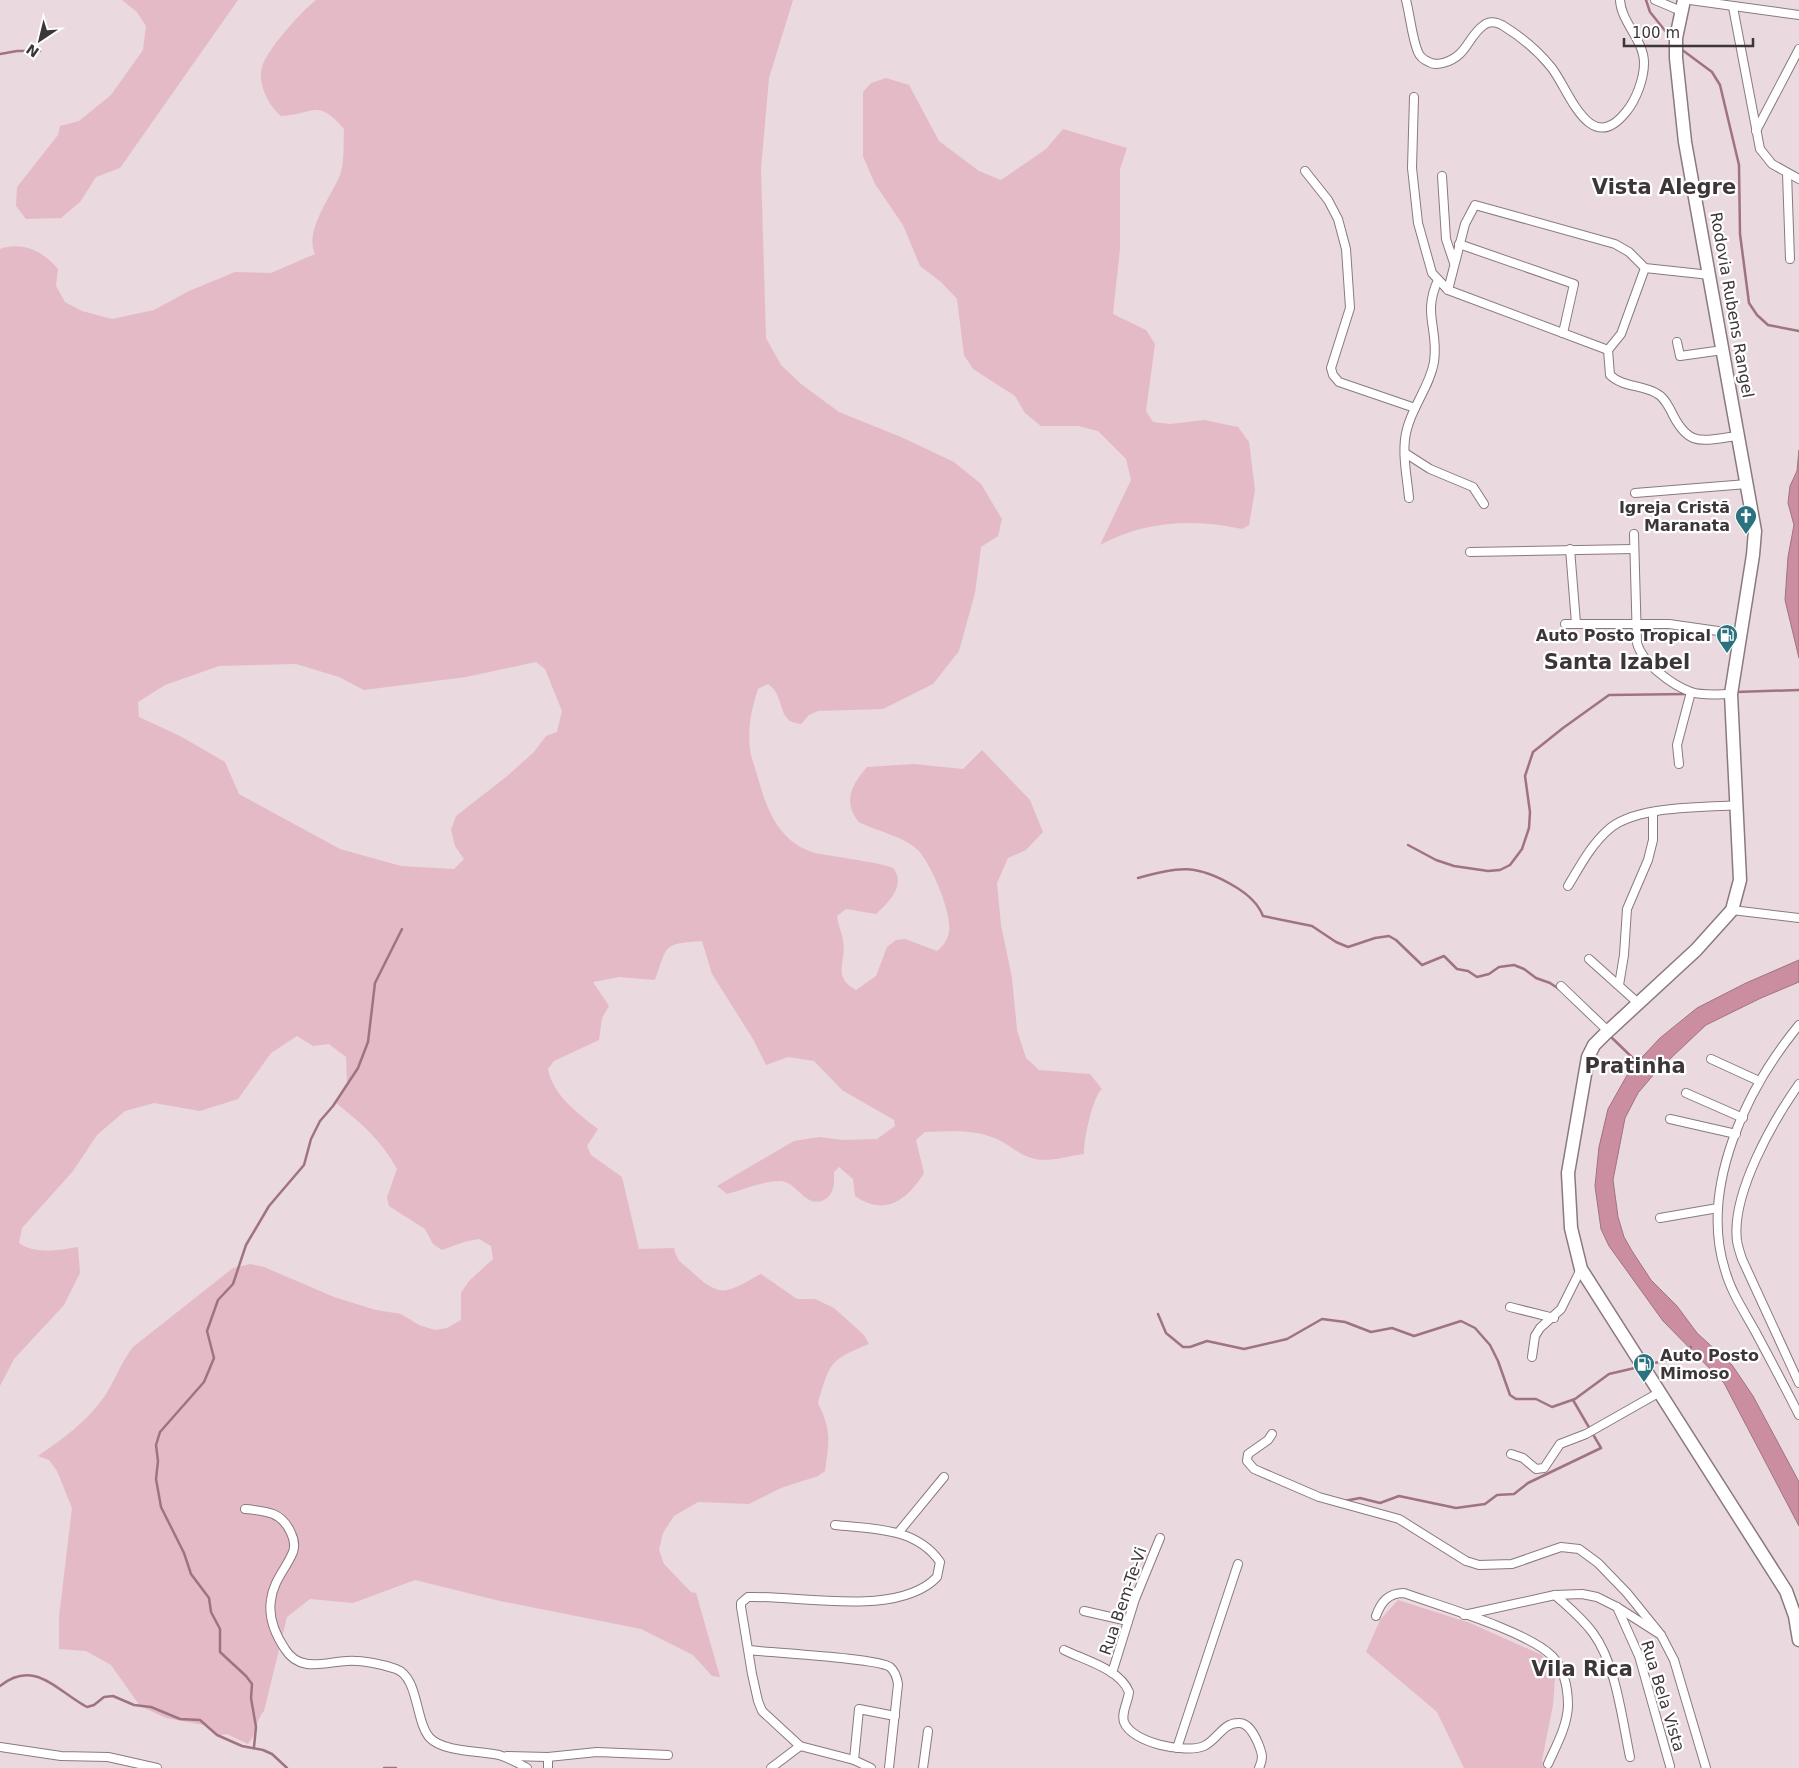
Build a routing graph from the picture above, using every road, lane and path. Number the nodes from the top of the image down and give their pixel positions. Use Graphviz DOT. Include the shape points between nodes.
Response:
graph roads {
  1 [pos="1406,0"];
  2 [pos="1620,0"];
  3 [pos="1655,0"];
  4 [pos="1690,0"];
  5 [pos="1683,5"];
  6 [pos="1733,7"];
  7 [pos="1799,15"];
  8 [pos="1799,49"];
  9 [pos="1414,97"];
  10 [pos="1756,131"];
  11 [pos="1305,172"];
  12 [pos="1787,173"];
  13 [pos="1442,176"];
  14 [pos="1799,179"];
  15 [pos="1459,244"];
  16 [pos="1790,259"];
  17 [pos="1454,263"];
  18 [pos="1645,268"];
  19 [pos="1710,274"];
  20 [pos="1438,280"];
  21 [pos="1448,290"];
  22 [pos="1563,333"];
  23 [pos="1677,342"];
  24 [pos="1608,350"];
  25 [pos="1723,350"];
  26 [pos="1415,408"];
  27 [pos="1738,436"];
  28 [pos="1405,453"];
  29 [pos="1747,484"];
  30 [pos="1635,493"];
  31 [pos="1409,498"];
  32 [pos="1484,504"];
  33 [pos="1634,534"];
  34 [pos="1570,549"];
  35 [pos="1634,549"];
  36 [pos="1470,552"];
  37 [pos="1576,623"];
  38 [pos="1637,623"];
  39 [pos="1565,624"];
  40 [pos="1739,634"];
  41 [pos="1691,692"];
  42 [pos="1731,694"];
  43 [pos="1678,764"];
  44 [pos="1738,805"];
  45 [pos="1653,813"];
  46 [pos="1568,886"];
  47 [pos="1732,910"];
  48 [pos="1799,918"];
  49 [pos="1589,959"];
  50 [pos="1619,984"];
  51 [pos="1561,986"];
  52 [pos="1638,1003"];
  53 [pos="1799,1025"];
  54 [pos="1608,1030"];
  55 [pos="1711,1059"];
  56 [pos="1759,1081"];
  57 [pos="1799,1084"];
  58 [pos="1686,1092"];
  59 [pos="1743,1118"];
  60 [pos="1670,1119"];
  61 [pos="1736,1134"];
  62 [pos="1718,1208"];
  63 [pos="1660,1218"];
  64 [pos="1737,1241"];
  65 [pos="1720,1243"];
  66 [pos="1581,1269"];
  67 [pos="1510,1307"];
  68 [pos="1554,1318"];
  69 [pos="1532,1357"];
  70 [pos="1799,1383"];
  71 [pos="1660,1392"];
  72 [pos="1799,1415"];
  73 [pos="1272,1434"];
  74 [pos="1511,1454"];
  75 [pos="944,1477"];
  76 [pos="245,1509"];
  77 [pos="835,1525"];
  78 [pos="898,1533"];
  79 [pos="1160,1538"];
  80 [pos="1238,1564"];
  81 [pos="1555,1595"];
  82 [pos="1617,1606"];
  83 [pos="1084,1611"];
  84 [pos="1464,1615"];
  85 [pos="1376,1616"];
  86 [pos="1128,1621"];
  87 [pos="1661,1635"];
  88 [pos="1799,1640"];
  89 [pos="748,1650"];
  90 [pos="1064,1650"];
  91 [pos="1112,1672"];
  92 [pos="895,1716"];
  93 [pos="928,1731"];
  94 [pos="800,1746"];
  95 [pos="0,1747"];
  96 [pos="1177,1748"];
  97 [pos="500,1755"];
  98 [pos="668,1755"];
  99 [pos="548,1757"];
  100 [pos="1630,1757"];
  101 [pos="854,1760"];
  102 [pos="1548,1764"];
  103 [pos="1670,1766"];
  104 [pos="157,1768"];
  105 [pos="526,1768"];
  106 [pos="548,1768"];
  107 [pos="770,1768"];
  108 [pos="871,1768"];
  109 [pos="889,1768"];
  110 [pos="923,1768"];
  111 [pos="1259,1768"];
  112 [pos="1706,1768"];
  1 -- 2 [label="street" via="1417,51 1425,60 1438,64 1455,59 1484,24 1500,24 1551,67 1580,114 1596,127 1612,124 1626,112 1643,76 1644,57"];
  3 -- 5 [label="street"];
  4 -- 6 [label="street"];
  5 -- 19 [label="main road, Rodovia Rubens Rangel" via="1676,38 1677,67 1685,142"];
  6 -- 7 [label="street"];
  6 -- 10 [label="street"];
  8 -- 10 [label="street"];
  9 -- 20 [label="street" via="1413,194 1432,273"];
  10 -- 12 [label="street" via="1766,159"];
  11 -- 26 [label="street" via="1328,200 1338,219 1346,250 1350,308 1332,368 1333,375 1339,382"];
  12 -- 14 [label="street"];
  12 -- 16 [label="street"];
  13 -- 17 [label="street" via="1446,239"];
  15 -- 17 [label="street"];
  15 -- 18 [label="street" via="1476,205 1615,244"];
  15 -- 22 [label="street" via="1574,284"];
  17 -- 21 [label="street"];
  18 -- 19 [label="street"];
  18 -- 24 [label="street" via="1620,334"];
  19 -- 25 [label="main road, Rodovia Rubens Rangel"];
  20 -- 21 [label="street"];
  20 -- 26 [label="street" via="1429,306 1434,361"];
  21 -- 22 [label="street"];
  22 -- 24 [label="street"];
  23 -- 25 [label="street" via="1680,356"];
  24 -- 27 [label="street" via="1610,375 1619,382 1659,395 1687,436 1697,440"];
  25 -- 27 [label="main road, Rodovia Rubens Rangel"];
  26 -- 28 [label="street" via="1404,440"];
  27 -- 29 [label="main road, Rodovia Rubens Rangel"];
  28 -- 31 [label="street"];
  28 -- 32 [label="street" via="1430,469 1473,487"];
  29 -- 30 [label="street"];
  29 -- 40 [label="main road, Rodovia Rubens Rangel" via="1754,524 1753,555"];
  33 -- 35 [label="street"];
  34 -- 35 [label="street"];
  34 -- 36 [label="street"];
  34 -- 37 [label="street"];
  35 -- 38 [label="street"];
  37 -- 38 [label="street"];
  37 -- 39 [label="street"];
  38 -- 40 [label="street" via="1689,625"];
  38 -- 41 [label="street" via="1637,643 1643,658"];
  40 -- 42 [label="main road, Rodovia Rubens Rangel"];
  41 -- 42 [label="street"];
  41 -- 43 [label="street" via="1677,745"];
  42 -- 44 [label="main road, Rodovia Rubens Rangel"];
  44 -- 45 [label="street"];
  44 -- 47 [label="main road, Rodovia Rubens Rangel" via="1740,880"];
  45 -- 46 [label="street" via="1625,819 1608,830 1588,853"];
  45 -- 50 [label="street" via="1653,840 1648,860 1627,909"];
  47 -- 48 [label="street"];
  47 -- 52 [label="main road" via="1696,950"];
  49 -- 50 [label="street"];
  50 -- 52 [label="street"];
  51 -- 54 [label="street"];
  52 -- 54 [label="main road"];
  53 -- 56 [label="street" via="1773,1057"];
  54 -- 66 [label="main road" via="1588,1057 1568,1173 1571,1228"];
  55 -- 56 [label="street"];
  56 -- 59 [label="street"];
  57 -- 64 [label="street" via="1777,1115 1762,1145 1740,1210"];
  58 -- 59 [label="street"];
  59 -- 61 [label="street"];
  60 -- 61 [label="street"];
  61 -- 62 [label="street" via="1721,1180"];
  62 -- 63 [label="street"];
  62 -- 65 [label="street"];
  64 -- 65 [label="street"];
  64 -- 70 [label="street" via="1742,1260"];
  65 -- 72 [label="street" via="1730,1286"];
  66 -- 68 [label="street"];
  66 -- 71 [label="main road"];
  67 -- 68 [label="street"];
  68 -- 69 [label="street" via="1535,1336"];
  71 -- 74 [label="street" via="1586,1434 1560,1444 1544,1468 1536,1469 1523,1458"];
  71 -- 88 [label="main road" via="1786,1590"];
  73 -- 87 [label="street" via="1248,1454 1247,1461 1254,1469 1319,1497 1399,1519 1466,1561 1479,1565 1504,1565 1561,1547 1579,1549 1598,1563 1627,1593"];
  75 -- 78 [label="street"];
  76 -- 97 [label="street" via="276,1514 288,1525 293,1536 293,1551 270,1599 272,1622 286,1652 303,1664 349,1660 396,1669 408,1680 426,1732 434,1742"];
  77 -- 78 [label="street"];
  78 -- 89 [label="street" via="924,1545 940,1562 937,1577 930,1584 920,1591 874,1600 845,1602 748,1597 741,1603"];
  79 -- 86 [label="street, Rua Bem-Te-Vi"];
  80 -- 96 [label="street"];
  81 -- 82 [label="street" via="1582,1594"];
  81 -- 84 [label="street"];
  81 -- 100 [label="street" via="1582,1619 1602,1649 1610,1669"];
  82 -- 87 [label="street"];
  82 -- 103 [label="street, Rua Bela Vista" via="1639,1656"];
  83 -- 86 [label="street"];
  84 -- 85 [label="street" via="1404,1593 1394,1593 1386,1598"];
  84 -- 102 [label="street" via="1541,1646 1560,1668 1568,1690 1568,1708 1564,1727"];
  86 -- 91 [label="street, Rua Bem-Te-Vi"];
  87 -- 112 [label="street" via="1674,1660"];
  89 -- 92 [label="street" via="860,1660 890,1667 898,1684"];
  89 -- 94 [label="street" via="762,1711"];
  90 -- 91 [label="street"];
  91 -- 96 [label="street" via="1129,1692 1123,1718 1129,1729 1151,1742"];
  92 -- 101 [label="street" via="859,1709"];
  92 -- 109 [label="street"];
  93 -- 110 [label="street"];
  94 -- 101 [label="street"];
  94 -- 107 [label="street"];
  95 -- 104 [label="street" via="61,1756 108,1757"];
  96 -- 111 [label="street" via="1202,1747 1226,1726 1240,1722 1246,1724 1263,1754"];
  97 -- 99 [label="street"];
  97 -- 105 [label="street"];
  98 -- 99 [label="street" via="597,1752"];
  99 -- 106 [label="street"];
  101 -- 108 [label="street"];
}
